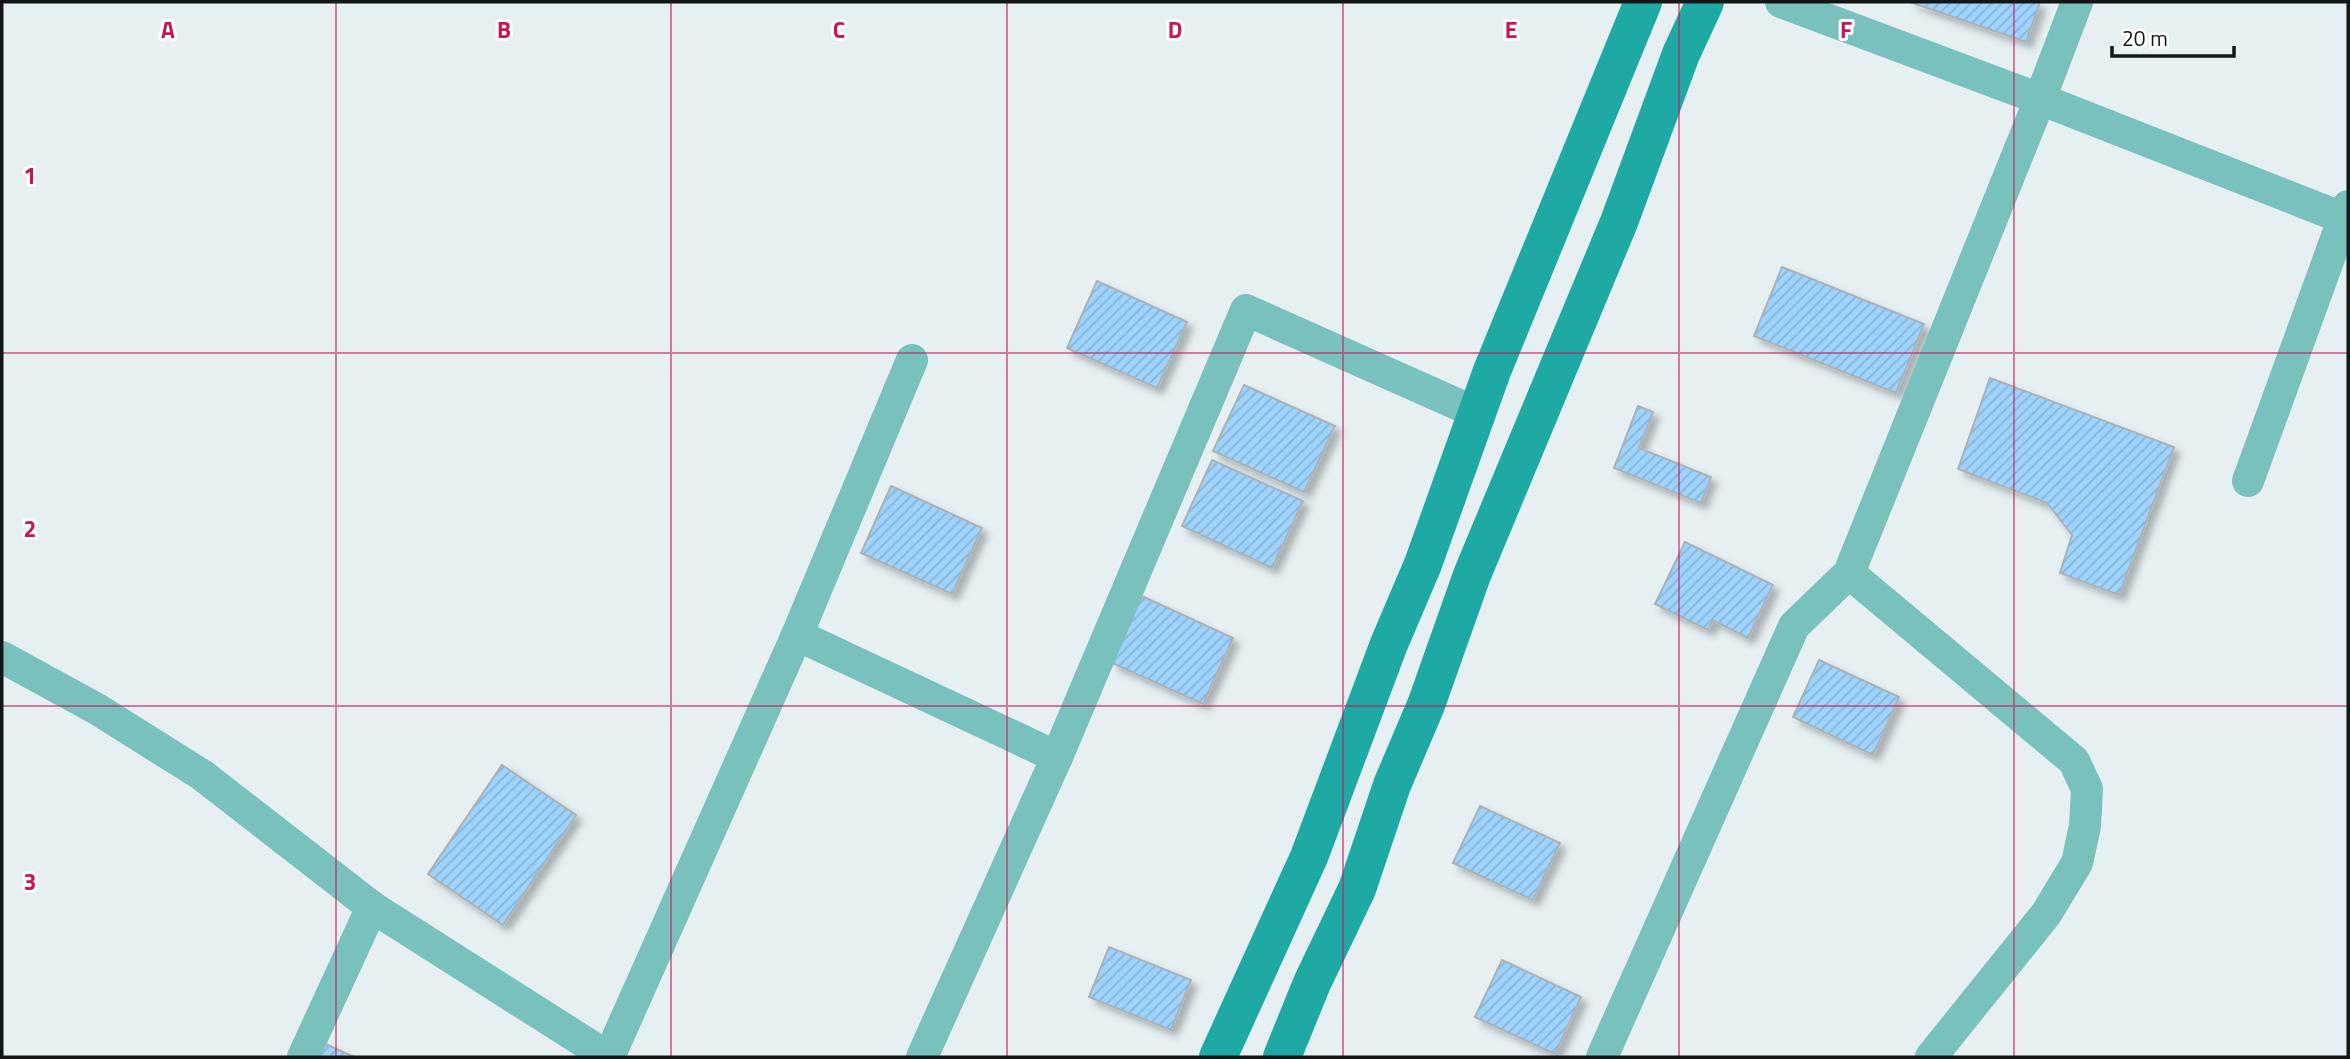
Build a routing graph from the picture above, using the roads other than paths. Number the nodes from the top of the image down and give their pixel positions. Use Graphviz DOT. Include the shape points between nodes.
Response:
graph roads {
  1 [pos="1643,2"];
  2 [pos="1705,2"];
  3 [pos="1781,2"];
  4 [pos="2077,2"];
  5 [pos="2040,99"];
  6 [pos="2347,214"];
  7 [pos="912,360"];
  8 [pos="1477,413"];
  9 [pos="2248,481"];
  10 [pos="1849,573"];
  11 [pos="797,635"];
  12 [pos="2,657"];
  13 [pos="1057,757"];
  14 [pos="372,907"];
  15 [pos="303,1057"];
  16 [pos="608,1057"];
  17 [pos="922,1057"];
  18 [pos="1218,1057"];
  19 [pos="1282,1057"];
  20 [pos="1602,1057"];
  21 [pos="1931,1057"];
  1 -- 8 [label="street"];
  2 -- 19 [label="street" via="1472,575 1357,890"];
  3 -- 5 [label="street"];
  4 -- 5 [label="street"];
  5 -- 6 [label="street"];
  5 -- 10 [label="street"];
  6 -- 9 [label="street"];
  7 -- 11 [label="street"];
  8 -- 13 [label="street" via="1246,310"];
  8 -- 18 [label="street" via="1309,857"];
  10 -- 20 [label="street" via="1794,626"];
  10 -- 21 [label="street" via="2074,761 2087,789 2077,863 2046,914"];
  11 -- 13 [label="street"];
  11 -- 16 [label="street"];
  12 -- 14 [label="street" via="202,775"];
  13 -- 17 [label="street"];
  14 -- 15 [label="street"];
  14 -- 16 [label="street"];
}
